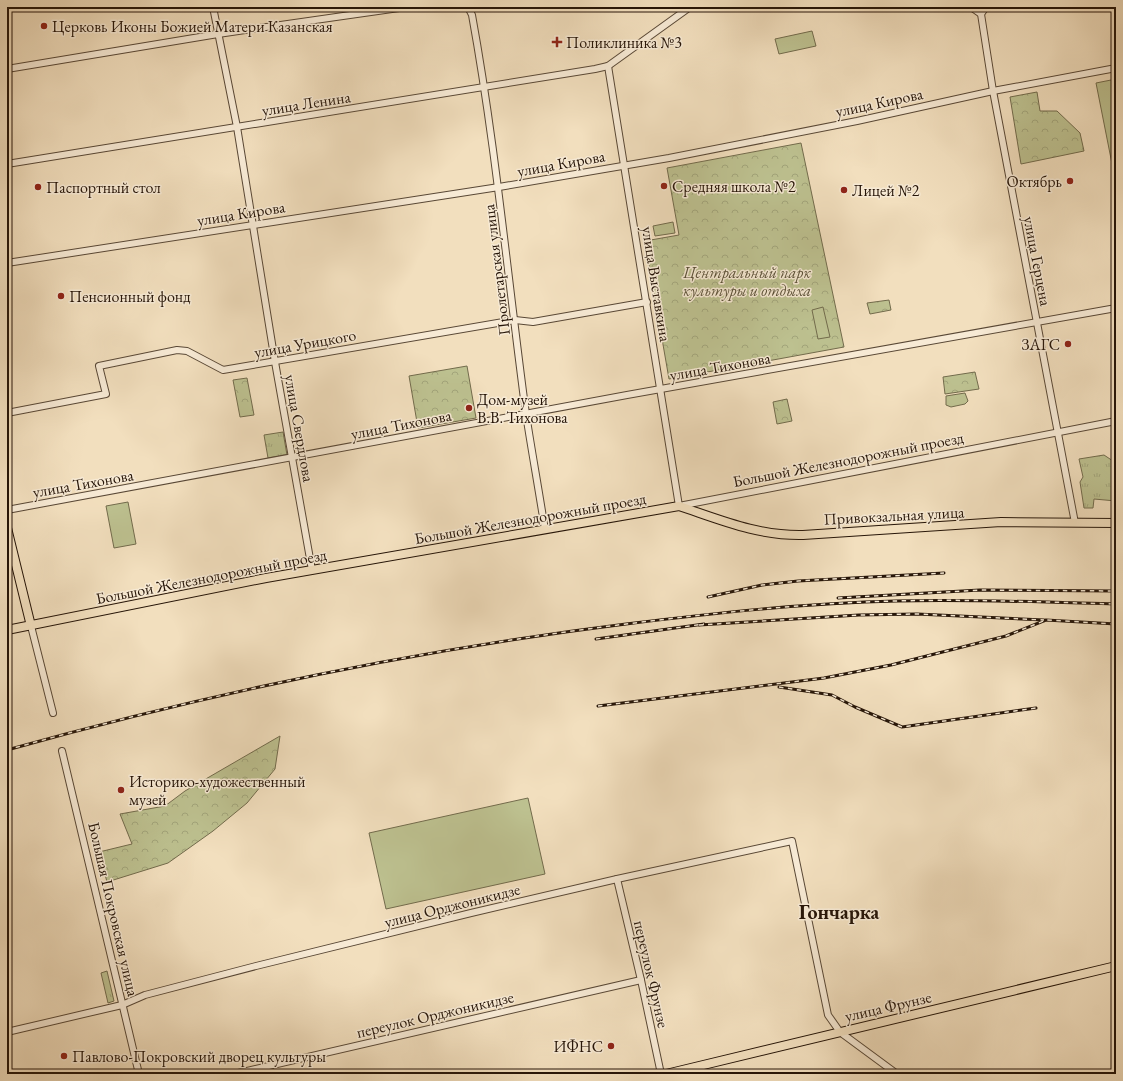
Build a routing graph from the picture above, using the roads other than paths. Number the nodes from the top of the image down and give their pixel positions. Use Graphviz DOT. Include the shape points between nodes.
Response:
graph roads {
  1 [pos="213,7"];
  2 [pos="406,7"];
  3 [pos="468,7"];
  4 [pos="690,7"];
  5 [pos="971,7"];
  6 [pos="986,7"];
  7 [pos="981,14"];
  8 [pos="218,34"];
  9 [pos="608,66"];
  10 [pos="1116,68"];
  11 [pos="7,69"];
  12 [pos="485,88"];
  13 [pos="993,91"];
  14 [pos="237,127"];
  15 [pos="7,164"];
  16 [pos="624,166"];
  17 [pos="499,187"];
  18 [pos="253,224"];
  19 [pos="8,263"];
  20 [pos="646,302"];
  21 [pos="1116,308"];
  22 [pos="515,320"];
  23 [pos="1036,323"];
  24 [pos="275,362"];
  25 [pos="660,389"];
  26 [pos="7,413"];
  27 [pos="526,414"];
  28 [pos="1116,421"];
  29 [pos="1057,432"];
  30 [pos="292,458"];
  31 [pos="679,506"];
  32 [pos="7,510"];
  33 [pos="1075,523"];
  34 [pos="1116,523"];
  35 [pos="7,528"];
  36 [pos="545,530"];
  37 [pos="312,570"];
  38 [pos="31,626"];
  39 [pos="7,630"];
  40 [pos="53,713"];
  41 [pos="62,751"];
  42 [pos="617,879"];
  43 [pos="1116,966"];
  44 [pos="641,980"];
  45 [pos="122,1005"];
  46 [pos="7,1032"];
  47 [pos="840,1032"];
  48 [pos="139,1074"];
  49 [pos="234,1074"];
  50 [pos="661,1074"];
  51 [pos="666,1074"];
  52 [pos="897,1074"];
  1 -- 8 [label="street, улица Свердлова"];
  2 -- 8 [label="street"];
  3 -- 12 [label="street, Пролетарская улица" via="472,15"];
  4 -- 9 [label="street"];
  5 -- 7 [label="street"];
  6 -- 7 [label="street"];
  7 -- 13 [label="street, улица Герцена"];
  8 -- 11 [label="street"];
  8 -- 14 [label="street, улица Свердлова"];
  9 -- 12 [label="street, улица Ленина"];
  9 -- 16 [label="street, улица Выставкина"];
  10 -- 13 [label="street, улица Кирова"];
  12 -- 14 [label="street, улица Ленина"];
  12 -- 17 [label="street, Пролетарская улица"];
  13 -- 16 [label="street, улица Кирова"];
  13 -- 23 [label="street, улица Герцена"];
  14 -- 15 [label="street, улица Ленина"];
  14 -- 18 [label="street, улица Свердлова"];
  16 -- 17 [label="street, улица Кирова"];
  16 -- 20 [label="street, улица Выставкина"];
  17 -- 18 [label="street, улица Кирова"];
  17 -- 22 [label="street, Пролетарская улица"];
  18 -- 19 [label="street, улица Кирова"];
  18 -- 24 [label="street, улица Свердлова"];
  20 -- 22 [label="street, улица Урицкого" via="534,322"];
  20 -- 25 [label="street, улица Выставкина"];
  21 -- 23 [label="street, улица Тихонова"];
  22 -- 24 [label="street, улица Урицкого"];
  22 -- 27 [label="street, Пролетарская улица"];
  23 -- 25 [label="street, улица Тихонова" via="961,334"];
  23 -- 29 [label="street, улица Герцена"];
  24 -- 26 [label="street, улица Урицкого" via="223,370 187,351 166,351 99,366 106,394"];
  24 -- 30 [label="street, улица Свердлова"];
  25 -- 27 [label="street, улица Тихонова"];
  25 -- 31 [label="street, улица Выставкина"];
  27 -- 30 [label="street, улица Тихонова"];
  27 -- 36 [label="street, Пролетарская улица"];
  28 -- 29 [label="street, Большой Железнодорожный проезд"];
  29 -- 31 [label="street, Большой Железнодорожный проезд"];
  29 -- 33 [label="street, улица Герцена"];
  30 -- 32 [label="street, улица Тихонова"];
  30 -- 37 [label="street, улица Свердлова"];
  31 -- 33 [label="main road, Привокзальная улица" via="738,526 777,534 1001,522"];
  31 -- 36 [label="main road, Большой Железнодорожный проезд"];
  33 -- 34 [label="main road, Привокзальная улица"];
  35 -- 38 [label="main road"];
  36 -- 37 [label="main road, Большой Железнодорожный проезд"];
  37 -- 38 [label="main road, Большой Железнодорожный проезд"];
  38 -- 39 [label="main road, Большой Железнодорожный проезд"];
  38 -- 40 [label="street"];
  41 -- 45 [label="street, Большая Покровская улица"];
  42 -- 44 [label="street, переулок Фрунзе"];
  42 -- 45 [label="street, улица Орджоникидзе" via="250,967 145,995"];
  42 -- 47 [label="street, улица Орджоникидзе" via="792,841 828,1015"];
  43 -- 47 [label="main road, улица Фрунзе"];
  44 -- 49 [label="street, переулок Орджоникидзе"];
  44 -- 50 [label="street, переулок Фрунзе"];
  45 -- 46 [label="street, улица Орджоникидзе"];
  45 -- 48 [label="street, Большая Покровская улица"];
  47 -- 51 [label="main road, улица Фрунзе"];
  47 -- 52 [label="street"];
}
